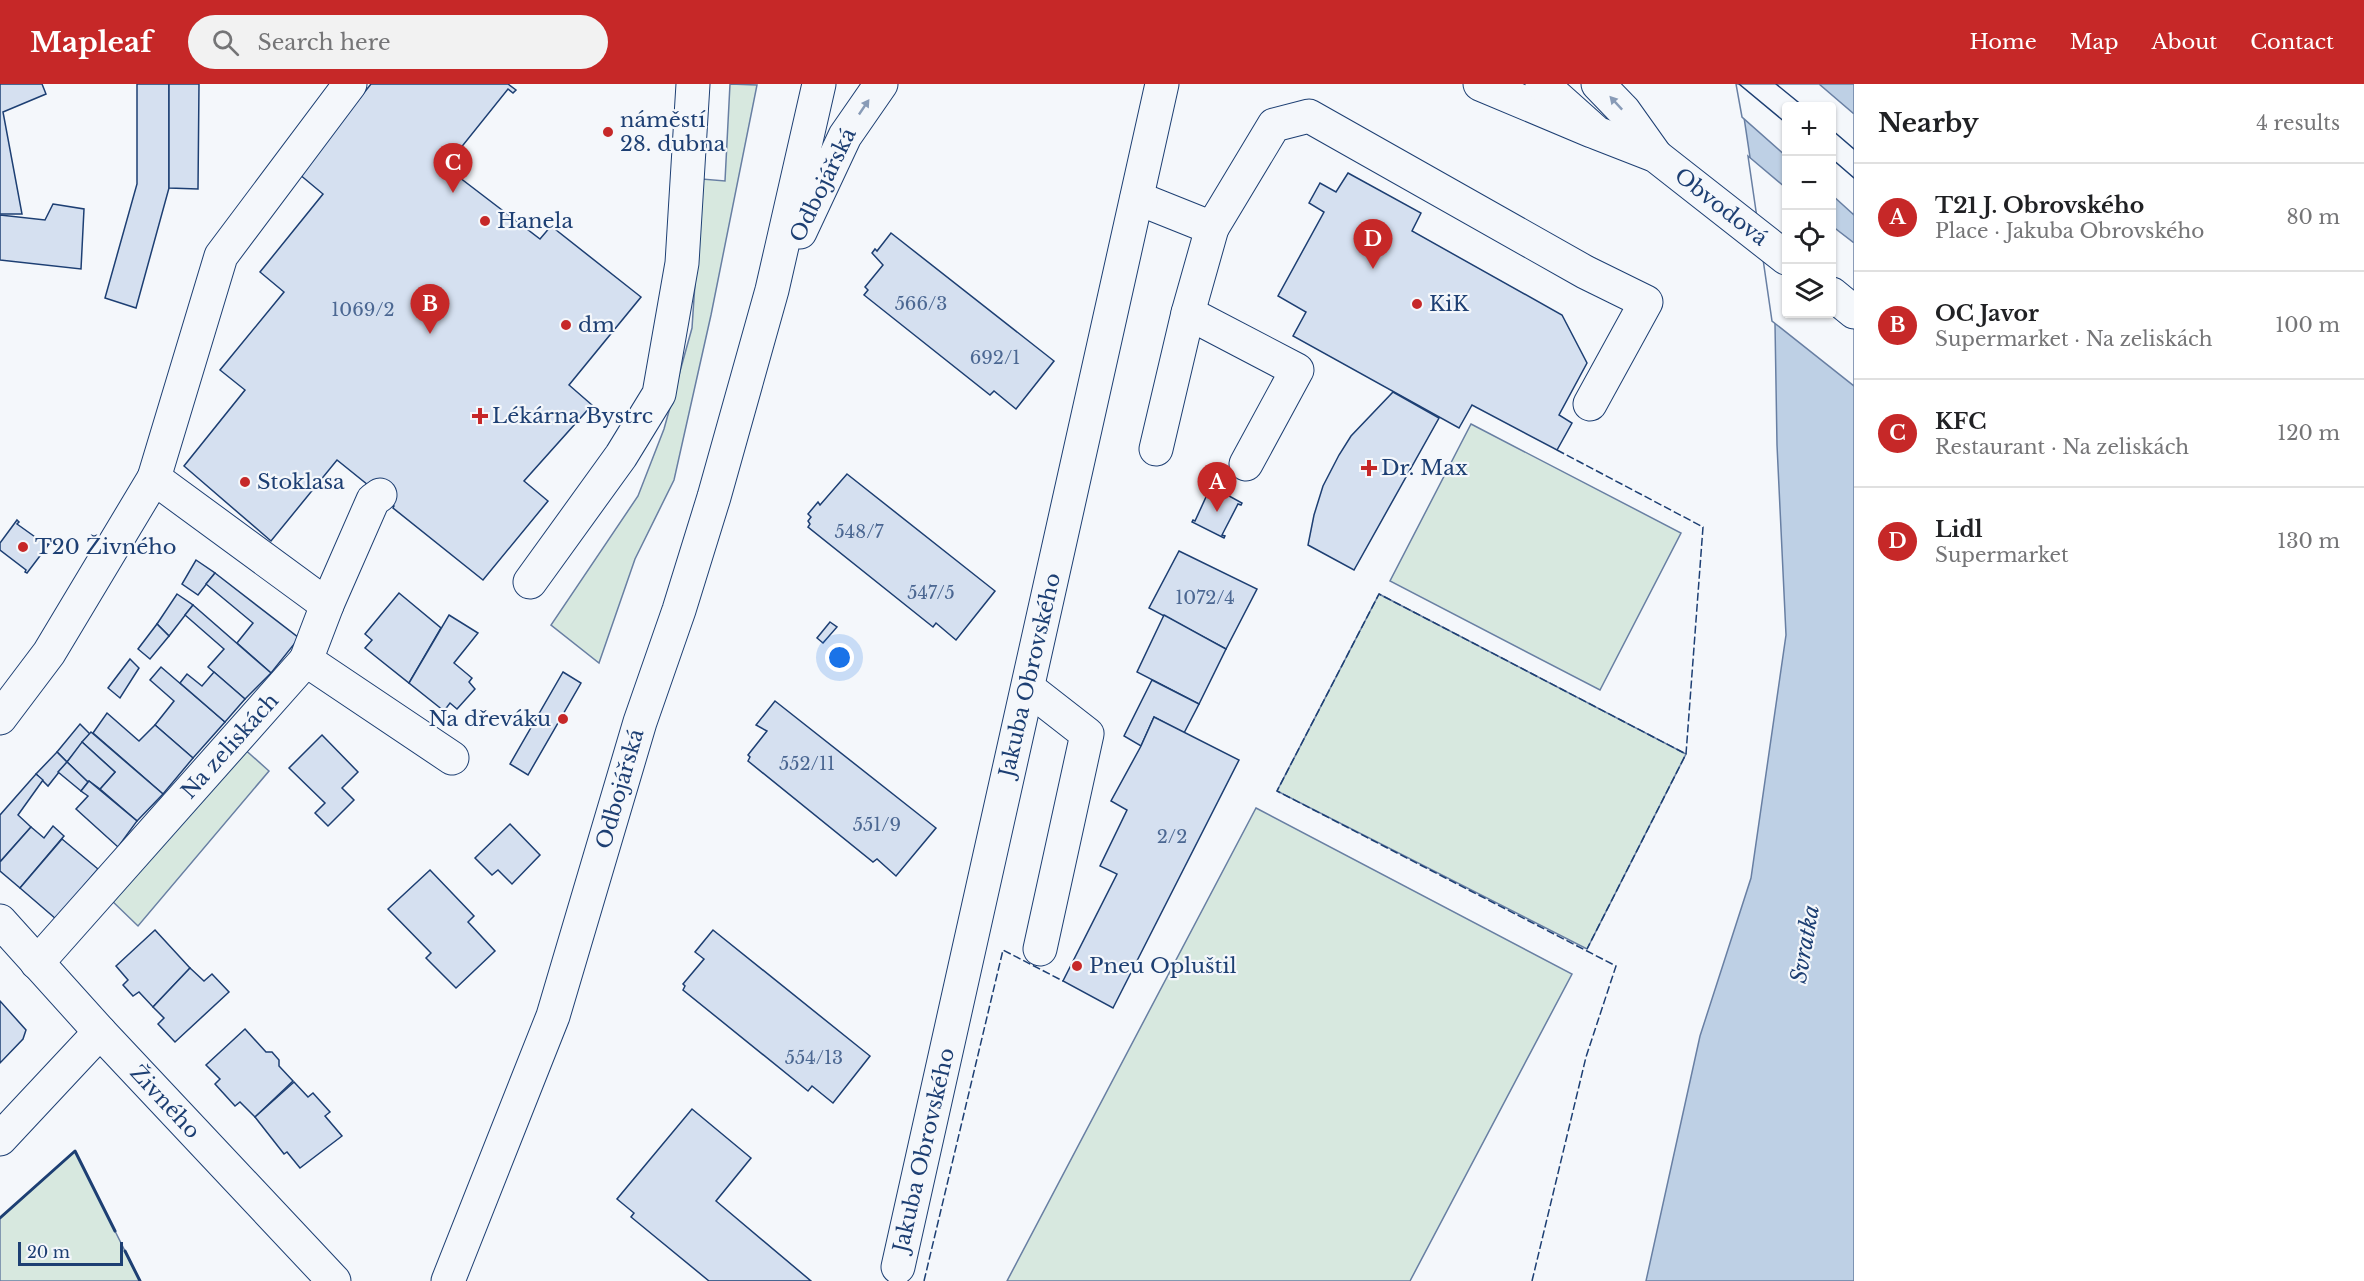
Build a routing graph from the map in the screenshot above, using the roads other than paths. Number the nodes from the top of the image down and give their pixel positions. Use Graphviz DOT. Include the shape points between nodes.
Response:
graph roads {
  1 [pos="350,84"];
  2 [pos="693,84"];
  3 [pos="819,84"];
  4 [pos="881,84"];
  5 [pos="1162,84"];
  6 [pos="1480,84"];
  7 [pos="1542,84"];
  8 [pos="1598,84"];
  9 [pos="1597,133"];
  10 [pos="1656,156"];
  11 [pos="1137,198"];
  12 [pos="1212,228"];
  13 [pos="1782,255"];
  14 [pos="772,290"];
  15 [pos="1836,297"];
  16 [pos="1854,312"];
  17 [pos="1188,313"];
  18 [pos="1590,404"];
  19 [pos="1156,449"];
  20 [pos="1246,464"];
  21 [pos="154,478"];
  22 [pos="380,495"];
  23 [pos="530,582"];
  24 [pos="327,605"];
  25 [pos="306,660"];
  26 [pos="1028,688"];
  27 [pos="0,718"];
  28 [pos="452,759"];
  29 [pos="0,921"];
  30 [pos="1040,949"];
  31 [pos="37,963"];
  32 [pos="100,1032"];
  33 [pos="0,1139"];
  34 [pos="898,1267"];
  35 [pos="334,1281"];
  36 [pos="448,1281"];
  1 -- 21 [label="street" via="221,256"];
  2 -- 23 [label="street" via="682,263 659,394 621,456"];
  3 -- 14 [label="street, Odbojářská"];
  14 -- 4 [label="street, Odbojářská, one-way" via="845,136"];
  5 -- 11 [label="street, Jakuba Obrovského"];
  6 -- 9 [label="street"];
  7 -- 9 [label="street, Obvodová"];
  10 -- 8 [label="street, Obvodová, one-way" via="1624,111"];
  9 -- 10 [label="street, Obvodová"];
  10 -- 13 [label="street, Obvodová"];
  11 -- 12 [label="street"];
  11 -- 26 [label="street, Jakuba Obrovského"];
  12 -- 17 [label="street"];
  12 -- 18 [label="street" via="1274,125 1309,116 1585,272 1646,302"];
  14 -- 36 [label="street, Odbojářská" via="714,497 639,722 554,1016"];
  15 -- 16 [label="street"];
  17 -- 19 [label="street"];
  17 -- 20 [label="street" via="1297,370"];
  21 -- 24 [label="street"];
  21 -- 27 [label="street" via="49,653"];
  22 -- 24 [label="street" via="373,500"];
  24 -- 25 [label="street"];
  25 -- 28 [label="street"];
  25 -- 31 [label="street, Na zeliskách"];
  26 -- 30 [label="street" via="1087,734"];
  26 -- 34 [label="street, Jakuba Obrovského"];
  29 -- 31 [label="street, Živného"];
  31 -- 32 [label="street, Živného"];
  32 -- 33 [label="street"];
  32 -- 35 [label="street, Živného"];
}
